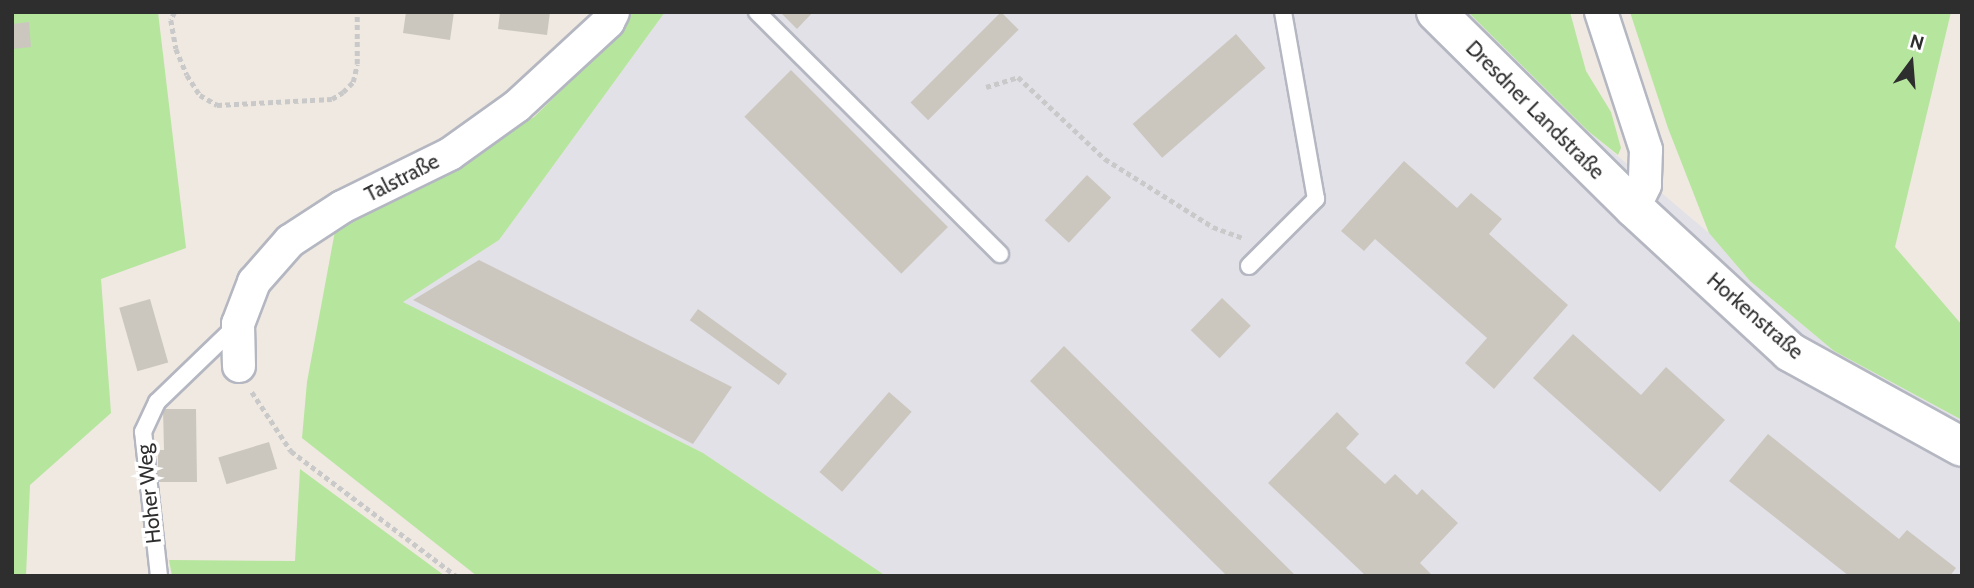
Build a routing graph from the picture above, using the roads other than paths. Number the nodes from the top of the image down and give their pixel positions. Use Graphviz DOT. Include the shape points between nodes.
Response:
graph roads {
  1 [pos="612,12"];
  2 [pos="757,12"];
  3 [pos="1283,12"];
  4 [pos="1436,12"];
  5 [pos="1601,12"];
  6 [pos="1634,208"];
  7 [pos="1000,254"];
  8 [pos="1249,266"];
  9 [pos="238,324"];
  10 [pos="239,366"];
  11 [pos="1962,447"];
  12 [pos="159,576"];
  1 -- 9 [label="street, Talstraße" via="608,22 517,106 461,146 342,207 290,241 254,282"];
  2 -- 7 [label="lane"];
  3 -- 8 [label="lane" via="1316,199"];
  4 -- 6 [label="street, Dresdner Landstraße"];
  5 -- 6 [label="street" via="1646,150 1645,185"];
  6 -- 11 [label="street, Horkenstraße" via="1790,352"];
  9 -- 10 [label="street, Talstraße"];
  9 -- 12 [label="lane, Hoher Weg" via="157,402 143,432"];
}
